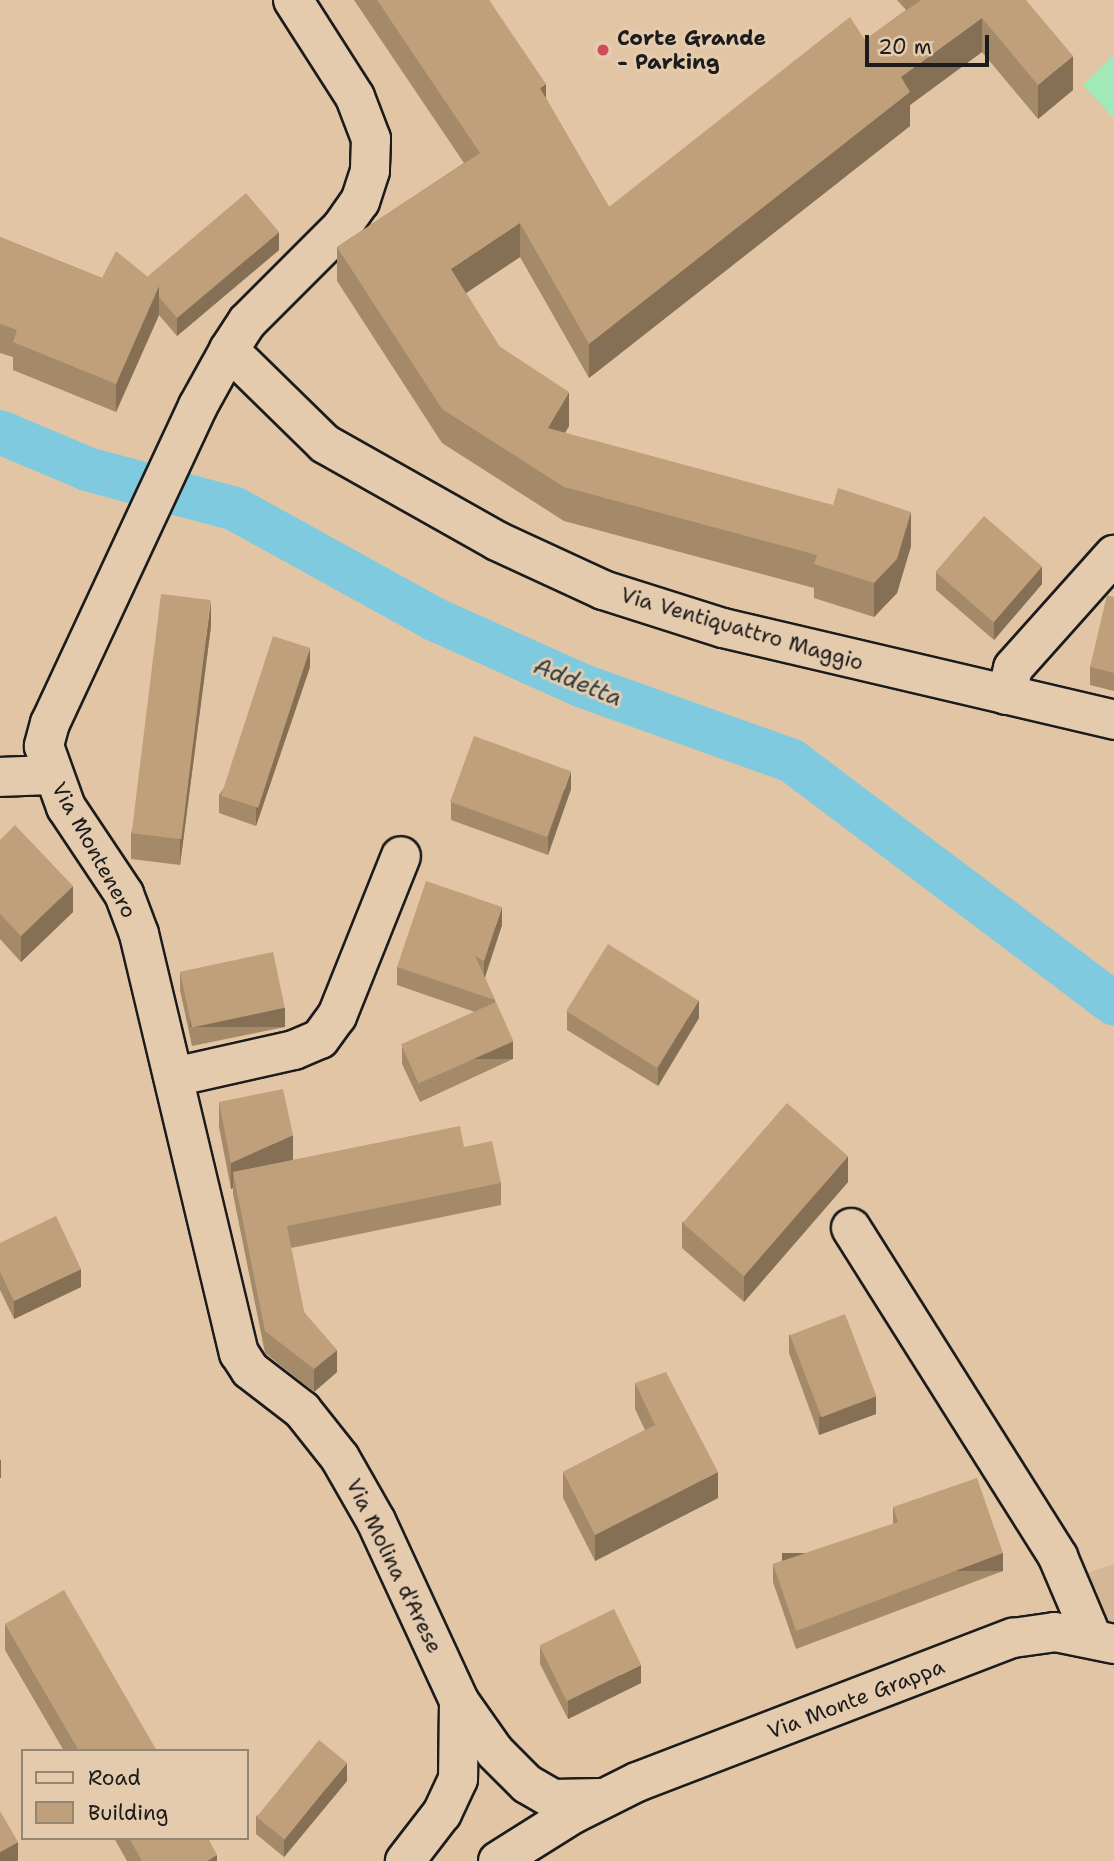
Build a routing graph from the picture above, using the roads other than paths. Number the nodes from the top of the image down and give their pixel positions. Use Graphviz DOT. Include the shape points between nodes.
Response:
graph roads {
  1 [pos="293,0"];
  2 [pos="229,350"];
  3 [pos="1114,555"];
  4 [pos="1006,695"];
  5 [pos="1114,720"];
  6 [pos="52,775"];
  7 [pos="0,777"];
  8 [pos="401,856"];
  9 [pos="174,1077"];
  10 [pos="851,1228"];
  11 [pos="225,1297"];
  12 [pos="1103,1640"];
  13 [pos="459,1701"];
  14 [pos="603,1798"];
  15 [pos="405,1861"];
  16 [pos="498,1861"];
  1 -- 2 [label="street, Via Montenero" via="355,97 371,139 370,171 360,201 342,227 247,322"];
  2 -- 4 [label="street, Via Ventiquattro Maggio" via="326,444 497,541 603,590 723,628"];
  2 -- 6 [label="street, Via Montenero" via="50,723 44,746"];
  3 -- 4 [label="street" via="1013,667"];
  4 -- 5 [label="street, Via Ventiquattro Maggio"];
  6 -- 7 [label="street"];
  6 -- 9 [label="street, Via Montenero" via="66,807 128,904"];
  8 -- 9 [label="street" via="337,1016 320,1039"];
  9 -- 11 [label="street, Via Montenero"];
  10 -- 12 [label="street" via="1058,1557"];
  11 -- 13 [label="street, Via Molina d'Arese" via="235,1342 250,1370 302,1410 340,1458 376,1521"];
  12 -- 14 [label="street, Via Monte Grappa" via="1055,1632 1013,1638"];
  13 -- 14 [label="street" via="495,1752 527,1784 553,1799"];
  13 -- 15 [label="street, Via Molina d'Arese" via="458,1779 442,1813"];
  14 -- 16 [label="street"];
}
